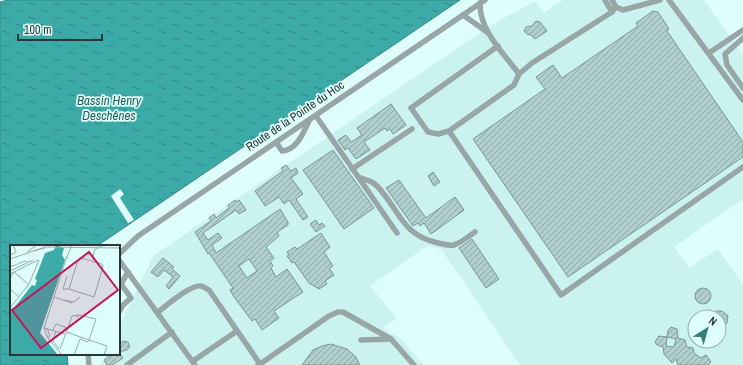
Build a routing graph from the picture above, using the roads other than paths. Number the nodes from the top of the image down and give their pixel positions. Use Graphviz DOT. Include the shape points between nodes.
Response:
graph roads {
  1 [pos="605,0"];
  2 [pos="612,0"];
  3 [pos="660,0"];
  4 [pos="669,0"];
  5 [pos="483,2"];
  6 [pos="616,7"];
  7 [pos="612,12"];
  8 [pos="463,15"];
  9 [pos="743,30"];
  10 [pos="489,33"];
  11 [pos="743,38"];
  12 [pos="498,46"];
  13 [pos="709,53"];
  14 [pos="519,74"];
  15 [pos="743,88"];
  16 [pos="743,100"];
  17 [pos="316,116"];
  18 [pos="309,120"];
  19 [pos="412,129"];
  20 [pos="449,131"];
  21 [pos="276,142"];
  22 [pos="743,167"];
  23 [pos="352,169"];
  24 [pos="360,178"];
  25 [pos="475,232"];
  26 [pos="397,234"];
  27 [pos="120,253"];
  28 [pos="120,261"];
  29 [pos="128,272"];
  30 [pos="121,303"];
  31 [pos="158,312"];
  32 [pos="237,331"];
  33 [pos="172,332"];
  34 [pos="391,339"];
  35 [pos="361,340"];
  36 [pos="88,355"];
  37 [pos="194,363"];
  38 [pos="259,364"];
  39 [pos="89,365"];
  40 [pos="127,365"];
  41 [pos="414,365"];
  1 -- 7 [label="street"];
  2 -- 6 [label="street"];
  3 -- 6 [label="street" via="623,10"];
  4 -- 13 [label="street"];
  5 -- 8 [label="street, Route de la Pointe du Hoc"];
  5 -- 10 [label="street" via="480,14"];
  6 -- 7 [label="street"];
  7 -- 14 [label="street"];
  8 -- 10 [label="street"];
  8 -- 17 [label="street, Route de la Pointe du Hoc"];
  9 -- 13 [label="street"];
  10 -- 12 [label="street"];
  11 -- 15 [label="street" via="725,54 727,65"];
  12 -- 14 [label="street"];
  12 -- 20 [label="street" via="412,108 428,132 438,134"];
  13 -- 16 [label="street"];
  14 -- 20 [label="street" via="514,84"];
  17 -- 18 [label="street, Route de la Pointe du Hoc"];
  17 -- 23 [label="street"];
  18 -- 21 [label="street, Route de la Pointe du Hoc"];
  18 -- 21 [label="street" via="299,141 288,151 282,151"];
  19 -- 23 [label="street"];
  20 -- 22 [label="street" via="561,295"];
  21 -- 27 [label="street, Route de la Pointe du Hoc" via="138,236"];
  23 -- 24 [label="street"];
  24 -- 25 [label="street" via="377,186 408,228 418,236 450,245"];
  24 -- 26 [label="street"];
  28 -- 29 [label="street"];
  29 -- 30 [label="street" via="121,284 131,298"];
  29 -- 31 [label="street"];
  31 -- 32 [label="street" via="191,288 200,285 209,290"];
  31 -- 33 [label="street"];
  32 -- 37 [label="street"];
  32 -- 38 [label="street"];
  33 -- 37 [label="street"];
  33 -- 40 [label="street"];
  34 -- 35 [label="street"];
  34 -- 38 [label="street" via="351,316 338,312"];
  34 -- 41 [label="street"];
  36 -- 39 [label="street"];
}
